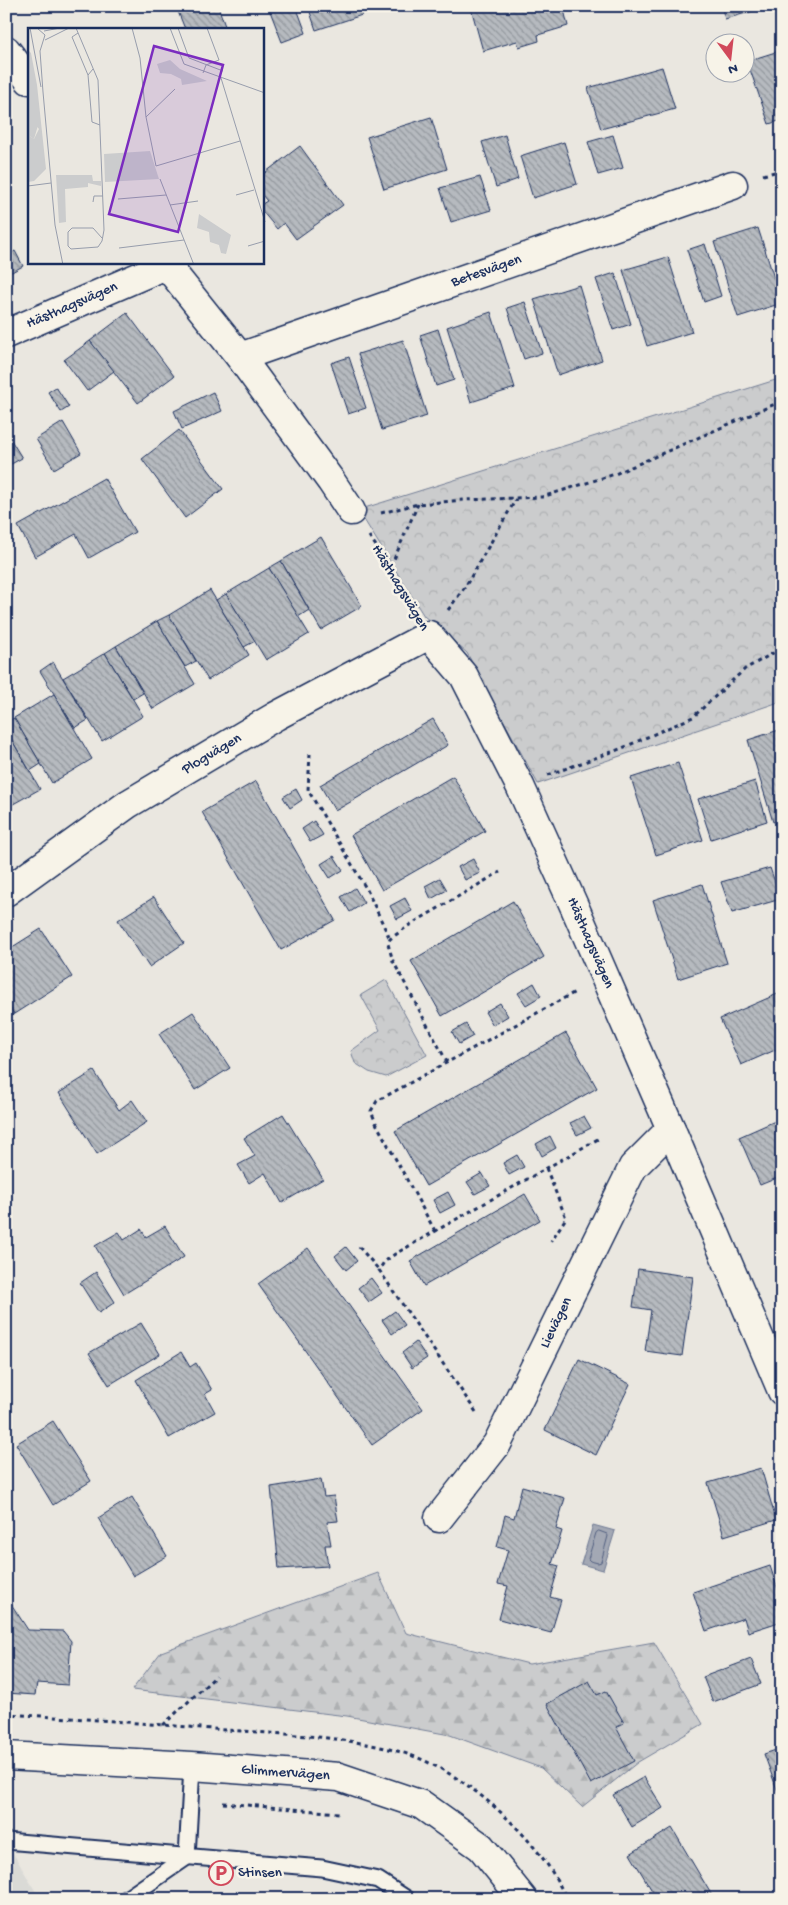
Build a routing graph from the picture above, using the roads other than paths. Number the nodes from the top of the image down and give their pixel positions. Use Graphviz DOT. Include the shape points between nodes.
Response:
graph roads {
  1 [pos="6,50"];
  2 [pos="28,79"];
  3 [pos="733,185"];
  4 [pos="165,264"];
  5 [pos="6,334"];
  6 [pos="240,358"];
  7 [pos="363,513"];
  8 [pos="429,636"];
  9 [pos="6,892"];
  10 [pos="671,1129"];
  11 [pos="782,1391"];
  12 [pos="439,1518"];
  13 [pos="6,1756"];
  14 [pos="192,1766"];
  15 [pos="6,1841"];
  16 [pos="187,1857"];
  17 [pos="126,1899"];
  18 [pos="407,1899"];
  19 [pos="522,1899"];
  1 -- 2 [label="street"];
  3 -- 6 [label="street, Betesvägen"];
  4 -- 5 [label="street, Hästhagsvägen"];
  4 -- 6 [label="street, Hästhagsvägen"];
  6 -- 7 [label="street, Hästhagsvägen" via="331,481"];
  8 -- 9 [label="street, Plogvägen" via="276,716 128,804"];
  8 -- 10 [label="street, Hästhagsvägen" via="464,676 520,786"];
  10 -- 11 [label="street, Hästhagsvägen"];
  10 -- 12 [label="street, Lievägen" via="633,1167 497,1444"];
  13 -- 14 [label="street, Glimmervägen"];
  14 -- 16 [label="lane"];
  14 -- 19 [label="street, Glimmervägen" via="339,1777 422,1805 482,1847"];
  15 -- 16 [label="lane"];
  16 -- 17 [label="lane"];
  16 -- 18 [label="lane" via="322,1868 378,1880"];
}
